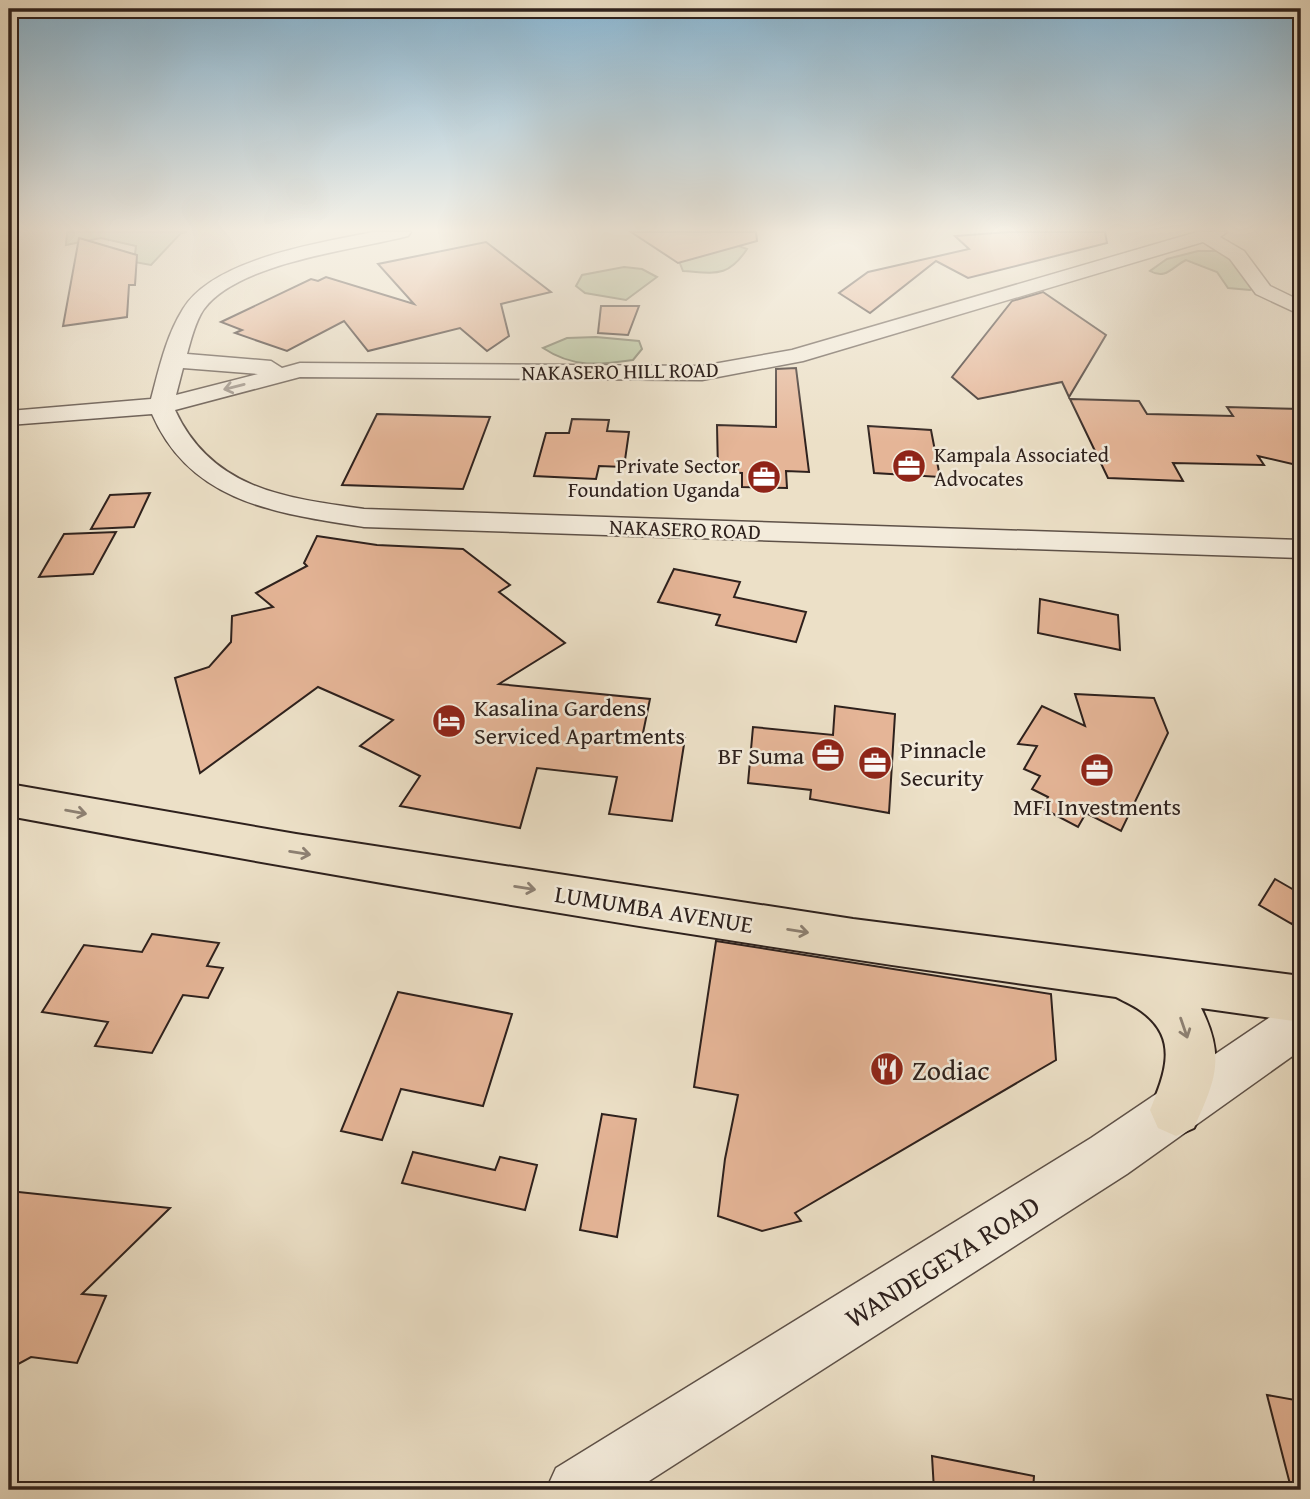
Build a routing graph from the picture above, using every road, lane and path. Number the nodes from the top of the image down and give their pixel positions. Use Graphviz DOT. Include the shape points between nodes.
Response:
graph roads {
  1 [pos="201,302"];
  2 [pos="980,302"];
  3 [pos="175,360"];
  4 [pos="300,370"];
  5 [pos="161,406"];
  6 [pos="9,418"];
  7 [pos="1301,549"];
  8 [pos="9,800"];
  9 [pos="1114,975"];
  10 [pos="1301,999"];
  11 [pos="1301,1023"];
  12 [pos="1176,1110"];
  13 [pos="578,1490"];
  1 -- 3 [label="street" via="194,308"];
  2 -- 4 [label="street, NAKASERO HILL ROAD" via="795,356 702,373"];
  3 -- 4 [label="street"];
  3 -- 5 [label="street"];
  4 -- 5 [label="street, NAKASERO HILL ROAD, one-way"];
  5 -- 6 [label="street, NAKASERO HILL ROAD"];
  5 -- 7 [label="street, NAKASERO ROAD" via="178,442 206,470 240,491 271,502 364,518"];
  8 -- 9 [label="main road, LUMUMBA AVENUE, one-way" via="296,852 853,940"];
  9 -- 10 [label="main road, LUMUMBA AVENUE"];
  9 -- 12 [label="main road, one-way" via="1151,988 1169,1000 1181,1018 1191,1062"];
  11 -- 12 [label="street, WANDEGEYA ROAD"];
  12 -- 13 [label="street, WANDEGEYA ROAD"];
}
